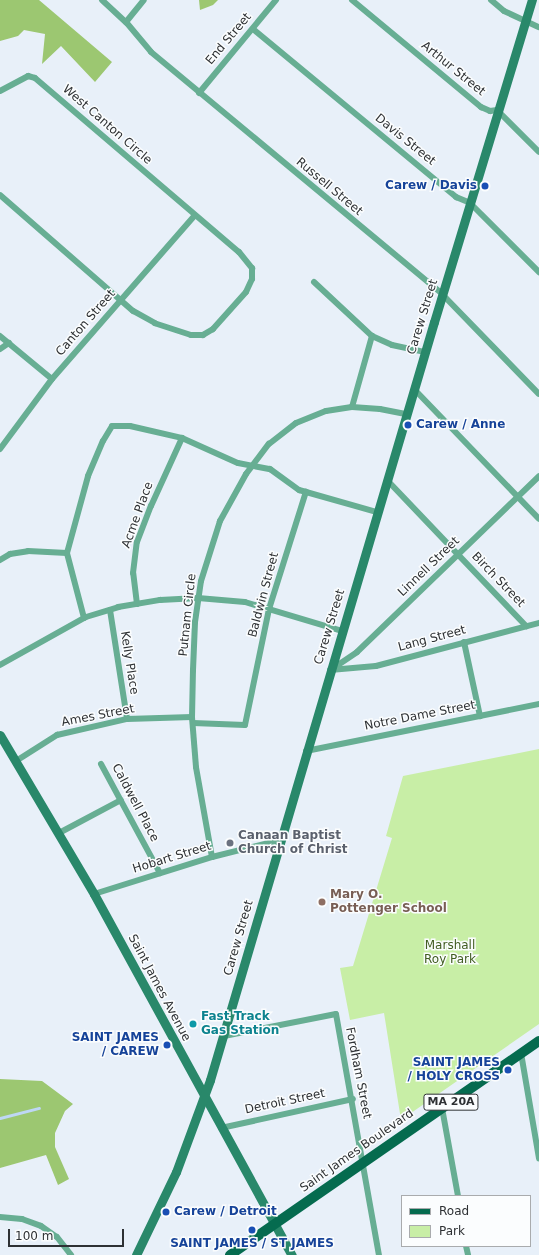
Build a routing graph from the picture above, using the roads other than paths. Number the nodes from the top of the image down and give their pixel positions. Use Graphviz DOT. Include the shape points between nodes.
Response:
graph roads {
  1 [pos="102,0"];
  2 [pos="144,0"];
  3 [pos="276,0"];
  4 [pos="352,0"];
  5 [pos="491,0"];
  6 [pos="532,0"];
  7 [pos="126,22"];
  8 [pos="524,22"];
  9 [pos="539,26"];
  10 [pos="253,29"];
  11 [pos="0,91"];
  12 [pos="199,93"];
  13 [pos="497,110"];
  14 [pos="539,152"];
  15 [pos="0,196"];
  16 [pos="470,203"];
  17 [pos="194,216"];
  18 [pos="539,272"];
  19 [pos="314,282"];
  20 [pos="442,294"];
  21 [pos="121,300"];
  22 [pos="0,336"];
  23 [pos="372,336"];
  24 [pos="9,343"];
  25 [pos="0,349"];
  26 [pos="424,352"];
  27 [pos="52,379"];
  28 [pos="414,389"];
  29 [pos="539,394"];
  30 [pos="352,407"];
  31 [pos="406,414"];
  32 [pos="182,438"];
  33 [pos="0,449"];
  34 [pos="253,465"];
  35 [pos="539,476"];
  36 [pos="387,480"];
  37 [pos="306,492"];
  38 [pos="518,497"];
  39 [pos="377,512"];
  40 [pos="539,519"];
  41 [pos="67,553"];
  42 [pos="458,555"];
  43 [pos="0,560"];
  44 [pos="198,598"];
  45 [pos="137,604"];
  46 [pos="270,609"];
  47 [pos="110,610"];
  48 [pos="84,618"];
  49 [pos="539,623"];
  50 [pos="526,626"];
  51 [pos="342,631"];
  52 [pos="464,642"];
  53 [pos="0,665"];
  54 [pos="330,670"];
  55 [pos="539,704"];
  56 [pos="249,705"];
  57 [pos="480,716"];
  58 [pos="127,719"];
  59 [pos="192,720"];
  60 [pos="0,735"];
  61 [pos="306,751"];
  62 [pos="16,761"];
  63 [pos="101,764"];
  64 [pos="120,800"];
  65 [pos="60,833"];
  66 [pos="280,840"];
  67 [pos="212,857"];
  68 [pos="160,873"];
  69 [pos="94,894"];
  70 [pos="224,1036"];
  71 [pos="539,1041"];
  72 [pos="521,1053"];
  73 [pos="204,1097"];
  74 [pos="353,1099"];
  75 [pos="442,1108"];
  76 [pos="221,1128"];
  77 [pos="539,1158"];
  78 [pos="363,1163"];
  79 [pos="458,1195"];
  80 [pos="0,1217"];
  81 [pos="275,1224"];
  82 [pos="71,1255"];
  83 [pos="136,1255"];
  84 [pos="230,1255"];
  85 [pos="292,1255"];
  86 [pos="379,1255"];
  1 -- 7 [label="street, Russell Street"];
  2 -- 7 [label="street"];
  3 -- 10 [label="street, End Street"];
  4 -- 13 [label="street, Arthur Street" via="481,106 490,111"];
  5 -- 8 [label="street"];
  6 -- 8 [label="street, Carew Street"];
  7 -- 12 [label="street, Russell Street" via="150,52"];
  8 -- 9 [label="street"];
  8 -- 13 [label="street, Carew Street"];
  10 -- 12 [label="street, End Street"];
  10 -- 16 [label="street, Davis Street" via="456,197"];
  11 -- 17 [label="street, West Canton Circle" via="28,76 35,78"];
  12 -- 20 [label="street, Russell Street"];
  13 -- 14 [label="street, Arthur Street"];
  13 -- 16 [label="street, Carew Street"];
  15 -- 21 [label="street"];
  16 -- 18 [label="street, Davis Street"];
  16 -- 20 [label="street, Carew Street"];
  17 -- 21 [label="street, Canton Street"];
  17 -- 21 [label="street, West Canton Circle" via="239,252 249,264 253,272 246,292 213,329 197,336 155,323 133,311"];
  19 -- 23 [label="street"];
  20 -- 26 [label="street, Carew Street"];
  20 -- 29 [label="street, Russell Street"];
  21 -- 27 [label="street, Canton Street"];
  22 -- 24 [label="street"];
  23 -- 26 [label="street" via="392,345"];
  23 -- 30 [label="street"];
  24 -- 25 [label="street"];
  24 -- 27 [label="street"];
  26 -- 28 [label="street, Carew Street"];
  27 -- 33 [label="street, Canton Street"];
  28 -- 31 [label="street, Carew Street"];
  28 -- 38 [label="street"];
  30 -- 31 [label="street, Putnam Circle"];
  30 -- 34 [label="street, Putnam Circle" via="326,411 296,423 269,444"];
  31 -- 36 [label="street, Carew Street"];
  32 -- 34 [label="street" via="238,463"];
  32 -- 41 [label="street" via="130,426 112,426 93,462"];
  32 -- 45 [label="street, Acme Place" via="150,506 137,542 133,573"];
  34 -- 37 [label="street" via="270,469 293,488"];
  34 -- 44 [label="street, Putnam Circle" via="220,521 210,546"];
  35 -- 38 [label="street, Linnell Street"];
  36 -- 39 [label="street, Carew Street"];
  36 -- 42 [label="street, Birch Street"];
  37 -- 39 [label="street"];
  37 -- 46 [label="street, Baldwin Street"];
  38 -- 40 [label="street"];
  38 -- 42 [label="street, Linnell Street"];
  39 -- 51 [label="street, Carew Street"];
  41 -- 43 [label="street" via="28,551 10,554"];
  41 -- 48 [label="street"];
  42 -- 50 [label="street, Birch Street"];
  42 -- 54 [label="street, Linnell Street" via="357,652"];
  44 -- 45 [label="street"];
  44 -- 46 [label="street" via="245,602"];
  44 -- 59 [label="street, Putnam Circle"];
  45 -- 47 [label="street"];
  46 -- 51 [label="street"];
  46 -- 56 [label="street, Baldwin Street"];
  47 -- 48 [label="street"];
  47 -- 58 [label="street, Kelly Place"];
  48 -- 53 [label="street"];
  49 -- 50 [label="street, Lang Street"];
  50 -- 52 [label="street, Lang Street"];
  51 -- 54 [label="street, Carew Street"];
  52 -- 54 [label="street, Lang Street" via="376,666"];
  52 -- 57 [label="street"];
  54 -- 61 [label="street, Carew Street"];
  55 -- 57 [label="street, Notre Dame Street"];
  56 -- 59 [label="street, Ames Street" via="245,724"];
  57 -- 61 [label="street, Notre Dame Street"];
  58 -- 59 [label="street, Ames Street"];
  58 -- 62 [label="street, Ames Street" via="55,735"];
  59 -- 67 [label="street, Putnam Circle" via="196,767"];
  60 -- 62 [label="street, Saint James Avenue"];
  61 -- 66 [label="street, Carew Street"];
  62 -- 65 [label="street, Saint James Avenue"];
  63 -- 64 [label="street, Caldwell Place"];
  64 -- 65 [label="street"];
  64 -- 68 [label="street, Caldwell Place"];
  65 -- 69 [label="street, Saint James Avenue"];
  66 -- 67 [label="street, Hobart Street"];
  66 -- 70 [label="street, Carew Street"];
  67 -- 68 [label="street, Hobart Street"];
  68 -- 69 [label="street, Hobart Street"];
  69 -- 73 [label="street, Saint James Avenue"];
  70 -- 73 [label="street, Carew Street"];
  70 -- 74 [label="street, Fordham Street" via="336,1014"];
  71 -- 72 [label="main road, Saint James Boulevard / MA 20A"];
  72 -- 75 [label="main road, Saint James Boulevard / MA 20A"];
  72 -- 77 [label="street"];
  73 -- 76 [label="street, Saint James Avenue"];
  73 -- 83 [label="street, Carew Street" via="176,1172"];
  74 -- 76 [label="street, Detroit Street"];
  74 -- 78 [label="street, Fordham Street"];
  75 -- 78 [label="main road, Saint James Boulevard / MA 20A"];
  75 -- 79 [label="street"];
  76 -- 81 [label="street, Saint James Avenue"];
  78 -- 81 [label="main road, Saint James Boulevard / MA 20A"];
  78 -- 86 [label="street, Fordham Street"];
  80 -- 82 [label="street" via="22,1219 41,1226 57,1237"];
  81 -- 84 [label="main road, Saint James Boulevard / MA 20A"];
  81 -- 85 [label="street, Saint James Avenue"];
}
